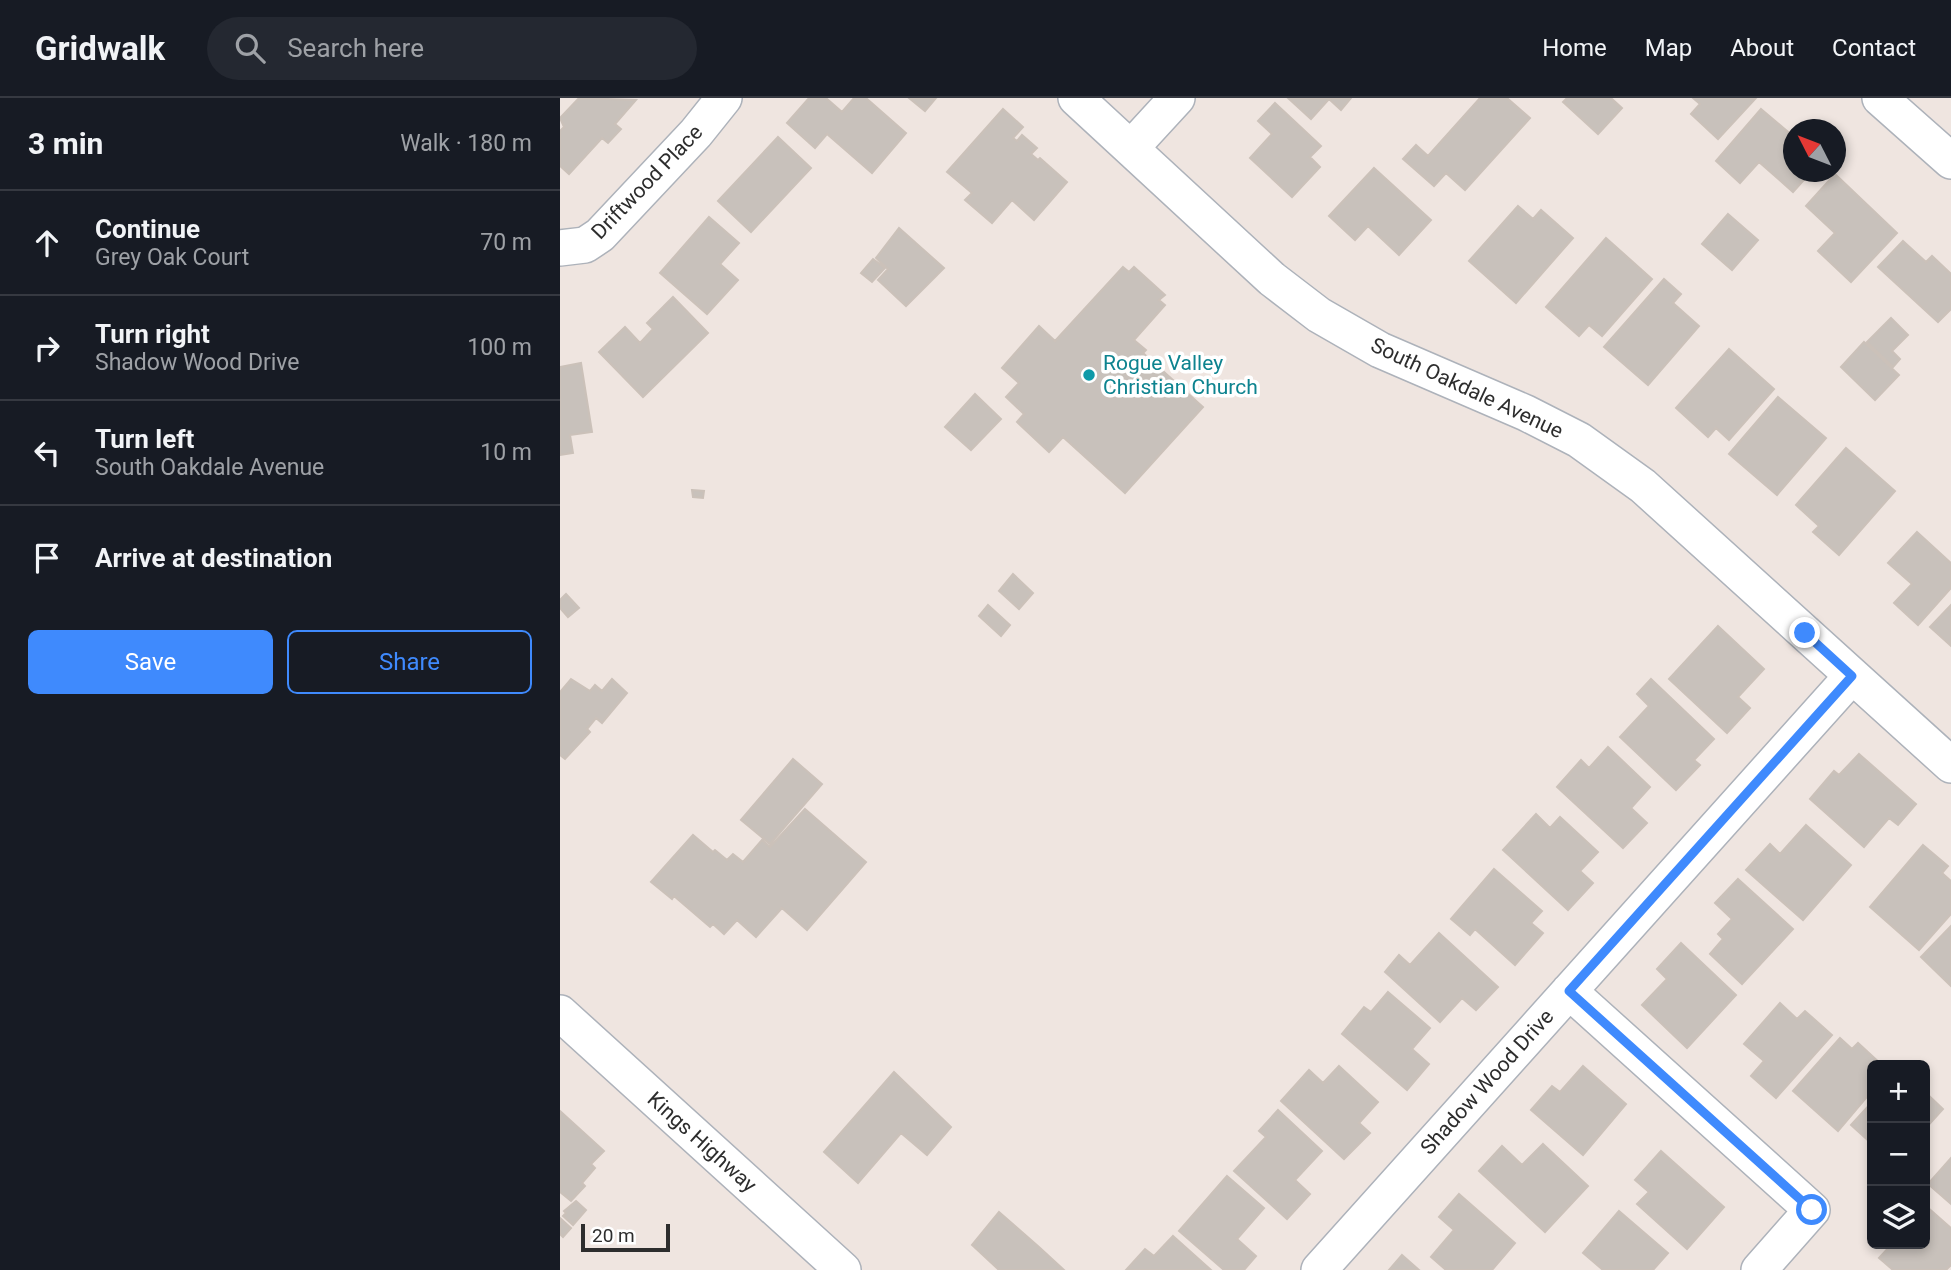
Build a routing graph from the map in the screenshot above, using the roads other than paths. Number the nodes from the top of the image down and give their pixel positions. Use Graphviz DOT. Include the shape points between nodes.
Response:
graph roads {
  1 [pos="724,98"];
  2 [pos="1076,98"];
  3 [pos="1177,98"];
  4 [pos="1880,98"];
  5 [pos="1131,148"];
  6 [pos="1951,161"];
  7 [pos="560,248"];
  8 [pos="1852,676"];
  9 [pos="1951,765"];
  10 [pos="1569,991"];
  11 [pos="560,1013"];
  12 [pos="843,1270"];
  13 [pos="1319,1270"];
  14 [pos="1759,1270"];
  1 -- 7 [label="street, Driftwood Place" via="600,235 585,245"];
  2 -- 5 [label="street, South Oakdale Avenue"];
  3 -- 5 [label="street"];
  4 -- 6 [label="street"];
  5 -- 8 [label="street, South Oakdale Avenue" via="1272,279 1319,315 1380,350 1579,440 1643,486"];
  8 -- 9 [label="street, South Oakdale Avenue"];
  8 -- 10 [label="street, Shadow Wood Drive"];
  10 -- 13 [label="street, Shadow Wood Drive"];
  10 -- 14 [label="street" via="1812,1210"];
  11 -- 12 [label="street, Kings Highway"];
}
